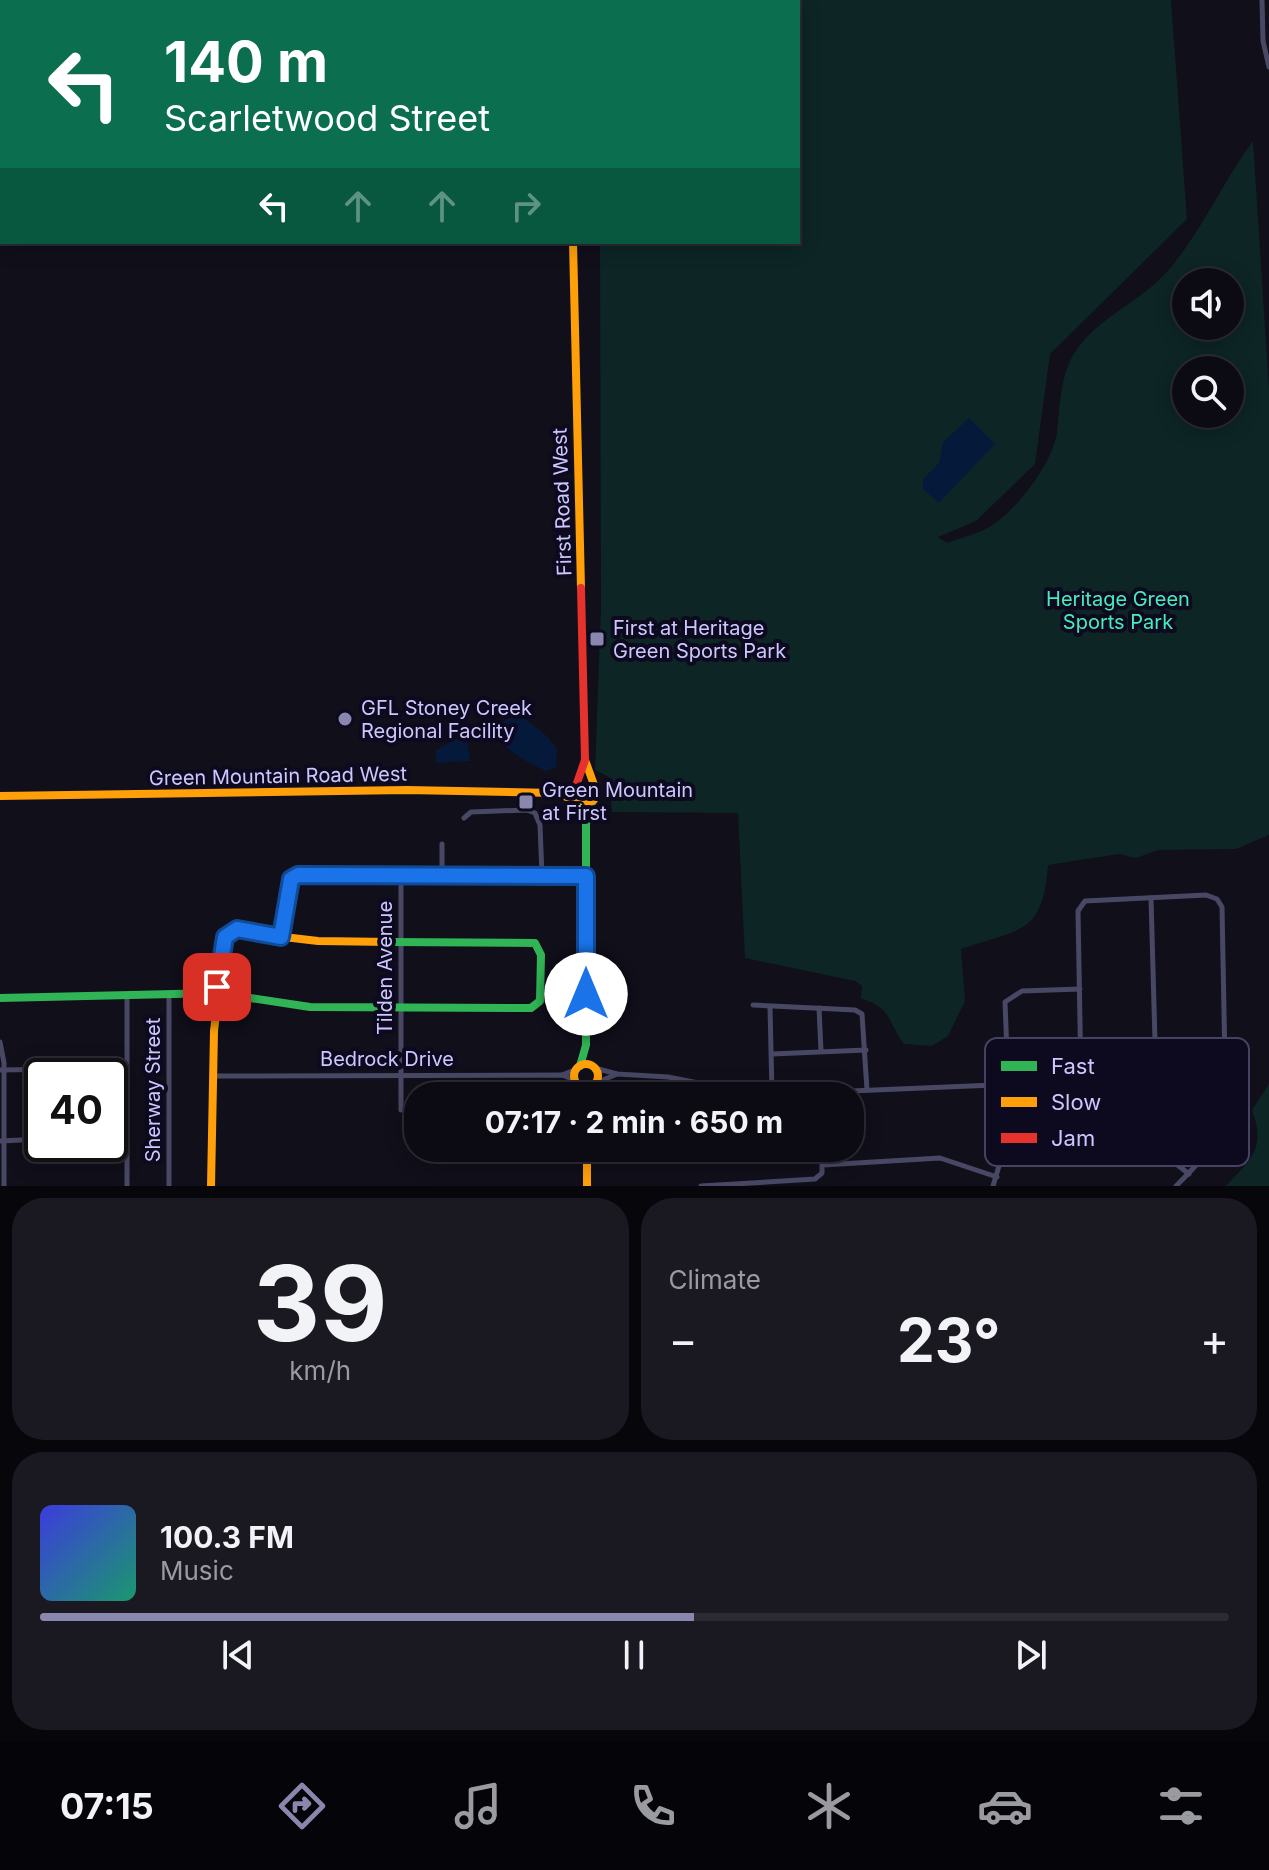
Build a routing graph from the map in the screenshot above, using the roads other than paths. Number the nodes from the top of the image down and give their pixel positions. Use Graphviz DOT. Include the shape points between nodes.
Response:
graph roads {
  1 [pos="1262,0"];
  2 [pos="1269,67"];
  3 [pos="573,244"];
  4 [pos="585,760"];
  5 [pos="594,783"];
  6 [pos="576,784"];
  7 [pos="556,793"];
  8 [pos="0,796"];
  9 [pos="577,800"];
  10 [pos="592,802"];
  11 [pos="464,818"];
  12 [pos="586,824"];
  13 [pos="442,844"];
  14 [pos="401,874"];
  15 [pos="442,875"];
  16 [pos="542,876"];
  17 [pos="586,876"];
  18 [pos="1151,898"];
  19 [pos="281,937"];
  20 [pos="401,942"];
  21 [pos="1080,989"];
  22 [pos="217,993"];
  23 [pos="169,994"];
  24 [pos="127,995"];
  25 [pos="0,998"];
  26 [pos="753,1005"];
  27 [pos="770,1007"];
  28 [pos="819,1008"];
  29 [pos="401,1010"];
  30 [pos="1005,1038"];
  31 [pos="1081,1038"];
  32 [pos="1155,1038"];
  33 [pos="1224,1038"];
  34 [pos="0,1042"];
  35 [pos="586,1045"];
  36 [pos="866,1050"];
  37 [pos="821,1051"];
  38 [pos="772,1054"];
  39 [pos="126,1058"];
  40 [pos="578,1067"];
  41 [pos="593,1067"];
  42 [pos="2,1070"];
  43 [pos="24,1070"];
  44 [pos="402,1074"];
  45 [pos="617,1074"];
  46 [pos="562,1075"];
  47 [pos="212,1076"];
  48 [pos="571,1082"];
  49 [pos="581,1082"];
  50 [pos="595,1082"];
  51 [pos="600,1082"];
  52 [pos="684,1082"];
  53 [pos="772,1082"];
  54 [pos="985,1083"];
  55 [pos="864,1090"];
  56 [pos="867,1090"];
  57 [pos="401,1110"];
  58 [pos="24,1140"];
  59 [pos="2,1141"];
  60 [pos="127,1162"];
  61 [pos="587,1162"];
  62 [pos="823,1162"];
  63 [pos="823,1165"];
  64 [pos="1000,1166"];
  65 [pos="1179,1166"];
  66 [pos="1195,1166"];
  67 [pos="1189,1174"];
  68 [pos="997,1177"];
  69 [pos="4,1186"];
  70 [pos="127,1186"];
  71 [pos="169,1186"];
  72 [pos="211,1186"];
  73 [pos="587,1186"];
  74 [pos="701,1186"];
  75 [pos="993,1186"];
  76 [pos="1176,1186"];
  1 -- 2 [label="street"];
  3 -- 4 [label="street, First Road West"];
  4 -- 5 [label="street, First Road West"];
  4 -- 6 [label="street, First Road West"];
  5 -- 6 [label="street"];
  5 -- 10 [label="street" via="597,793"];
  6 -- 7 [label="street, Green Mountain Road West"];
  6 -- 9 [label="street"];
  7 -- 8 [label="street, Green Mountain Road West"];
  7 -- 9 [label="street, Green Mountain Road West"];
  9 -- 10 [label="street"];
  9 -- 12 [label="street"];
  10 -- 12 [label="street"];
  11 -- 16 [label="street" via="471,812 535,813"];
  12 -- 17 [label="street"];
  13 -- 15 [label="street"];
  14 -- 15 [label="street"];
  14 -- 19 [label="street" via="298,875 291,879"];
  14 -- 20 [label="street, Tilden Avenue"];
  15 -- 16 [label="street"];
  16 -- 17 [label="street"];
  17 -- 35 [label="street"];
  18 -- 21 [label="street" via="1080,905"];
  18 -- 32 [label="street"];
  18 -- 33 [label="street" via="1209,895 1222,907"];
  19 -- 20 [label="street"];
  19 -- 22 [label="street" via="237,929 225,937"];
  20 -- 29 [label="street, Tilden Avenue"];
  20 -- 29 [label="street" via="535,943 541,955 540,1001 531,1008"];
  21 -- 30 [label="street" via="1022,991 1008,998"];
  21 -- 31 [label="street"];
  22 -- 23 [label="street"];
  22 -- 29 [label="street" via="310,1007"];
  22 -- 47 [label="street"];
  23 -- 24 [label="street"];
  23 -- 71 [label="street, Sherway Street"];
  24 -- 25 [label="street"];
  24 -- 39 [label="street"];
  26 -- 27 [label="street"];
  27 -- 28 [label="street"];
  27 -- 38 [label="street"];
  28 -- 36 [label="street" via="862,1014"];
  28 -- 37 [label="street"];
  29 -- 44 [label="street, Tilden Avenue"];
  34 -- 42 [label="street"];
  35 -- 40 [label="street"];
  35 -- 41 [label="street"];
  36 -- 37 [label="street"];
  36 -- 56 [label="street"];
  37 -- 38 [label="street"];
  38 -- 53 [label="street"];
  40 -- 41 [label="street"];
  40 -- 46 [label="street, Bedrock Drive"];
  40 -- 49 [label="street"];
  41 -- 45 [label="street"];
  41 -- 50 [label="street"];
  42 -- 43 [label="street"];
  42 -- 59 [label="street"];
  44 -- 46 [label="street, Bedrock Drive"];
  44 -- 47 [label="street, Bedrock Drive"];
  44 -- 57 [label="street, Tilden Avenue"];
  45 -- 51 [label="street"];
  45 -- 52 [label="street"];
  46 -- 48 [label="street, Bedrock Drive"];
  47 -- 72 [label="street"];
  54 -- 56 [label="street"];
  55 -- 56 [label="street"];
  58 -- 59 [label="street"];
  59 -- 69 [label="street"];
  60 -- 70 [label="street"];
  61 -- 73 [label="street"];
  62 -- 63 [label="street"];
  63 -- 68 [label="street" via="940,1158"];
  63 -- 74 [label="street" via="822,1173 809,1180"];
  64 -- 68 [label="street"];
  65 -- 67 [label="street"];
  66 -- 67 [label="street"];
  67 -- 76 [label="street"];
  68 -- 75 [label="street"];
}
